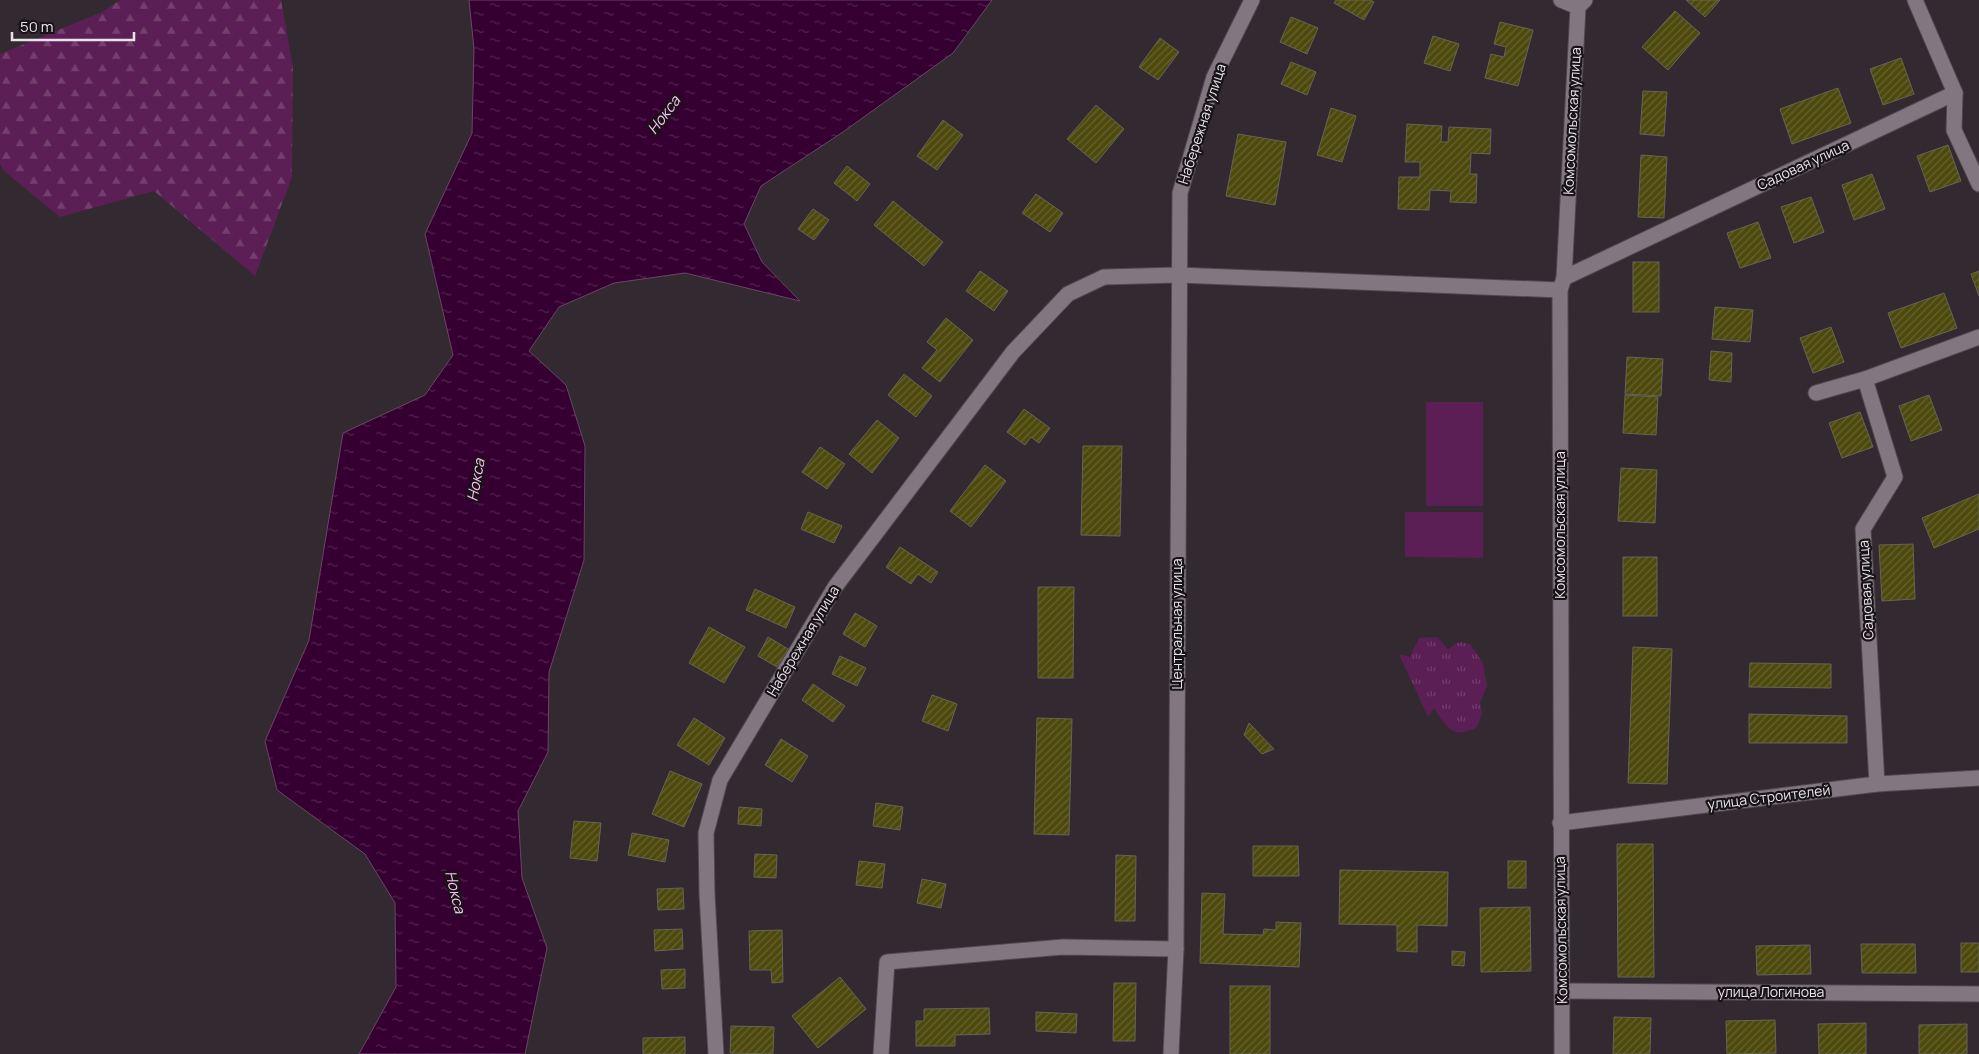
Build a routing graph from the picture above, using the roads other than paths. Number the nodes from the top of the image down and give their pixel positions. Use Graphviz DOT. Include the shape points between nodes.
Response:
graph roads {
  1 [pos="1252,0"];
  2 [pos="1561,0"];
  3 [pos="1915,0"];
  4 [pos="1582,4"];
  5 [pos="1955,93"];
  6 [pos="1979,184"];
  7 [pos="1180,193"];
  8 [pos="1178,275"];
  9 [pos="1562,284"];
  10 [pos="1979,337"];
  11 [pos="1865,379"];
  12 [pos="1816,393"];
  13 [pos="1979,778"];
  14 [pos="1877,784"];
  15 [pos="1560,824"];
  16 [pos="1176,948"];
  17 [pos="1563,991"];
  18 [pos="1979,994"];
  19 [pos="716,1054"];
  20 [pos="881,1054"];
  21 [pos="1171,1054"];
  22 [pos="1562,1054"];
  1 -- 7 [label="street, Набережная улица" via="1214,77"];
  2 -- 4 [label="street"];
  3 -- 5 [label="street"];
  4 -- 9 [label="street, Комсомольская улица"];
  5 -- 6 [label="street" via="1954,130"];
  5 -- 9 [label="street, Садовая улица"];
  7 -- 8 [label="street, Центральная улица"];
  8 -- 9 [label="street"];
  8 -- 16 [label="street, Центральная улица"];
  8 -- 19 [label="street, Набережная улица" via="1104,277 1068,294 1014,352 835,587 720,780 706,832"];
  9 -- 15 [label="street, Комсомольская улица"];
  10 -- 11 [label="street"];
  11 -- 12 [label="street"];
  11 -- 14 [label="street, Садовая улица" via="1894,477 1863,529"];
  13 -- 14 [label="street, улица Строителей"];
  14 -- 15 [label="street, улица Строителей"];
  15 -- 17 [label="street, Комсомольская улица"];
  16 -- 20 [label="street" via="1063,947 887,962"];
  16 -- 21 [label="street, Центральная улица"];
  17 -- 18 [label="street, улица Логинова"];
  17 -- 22 [label="street, Комсомольская улица"];
}
